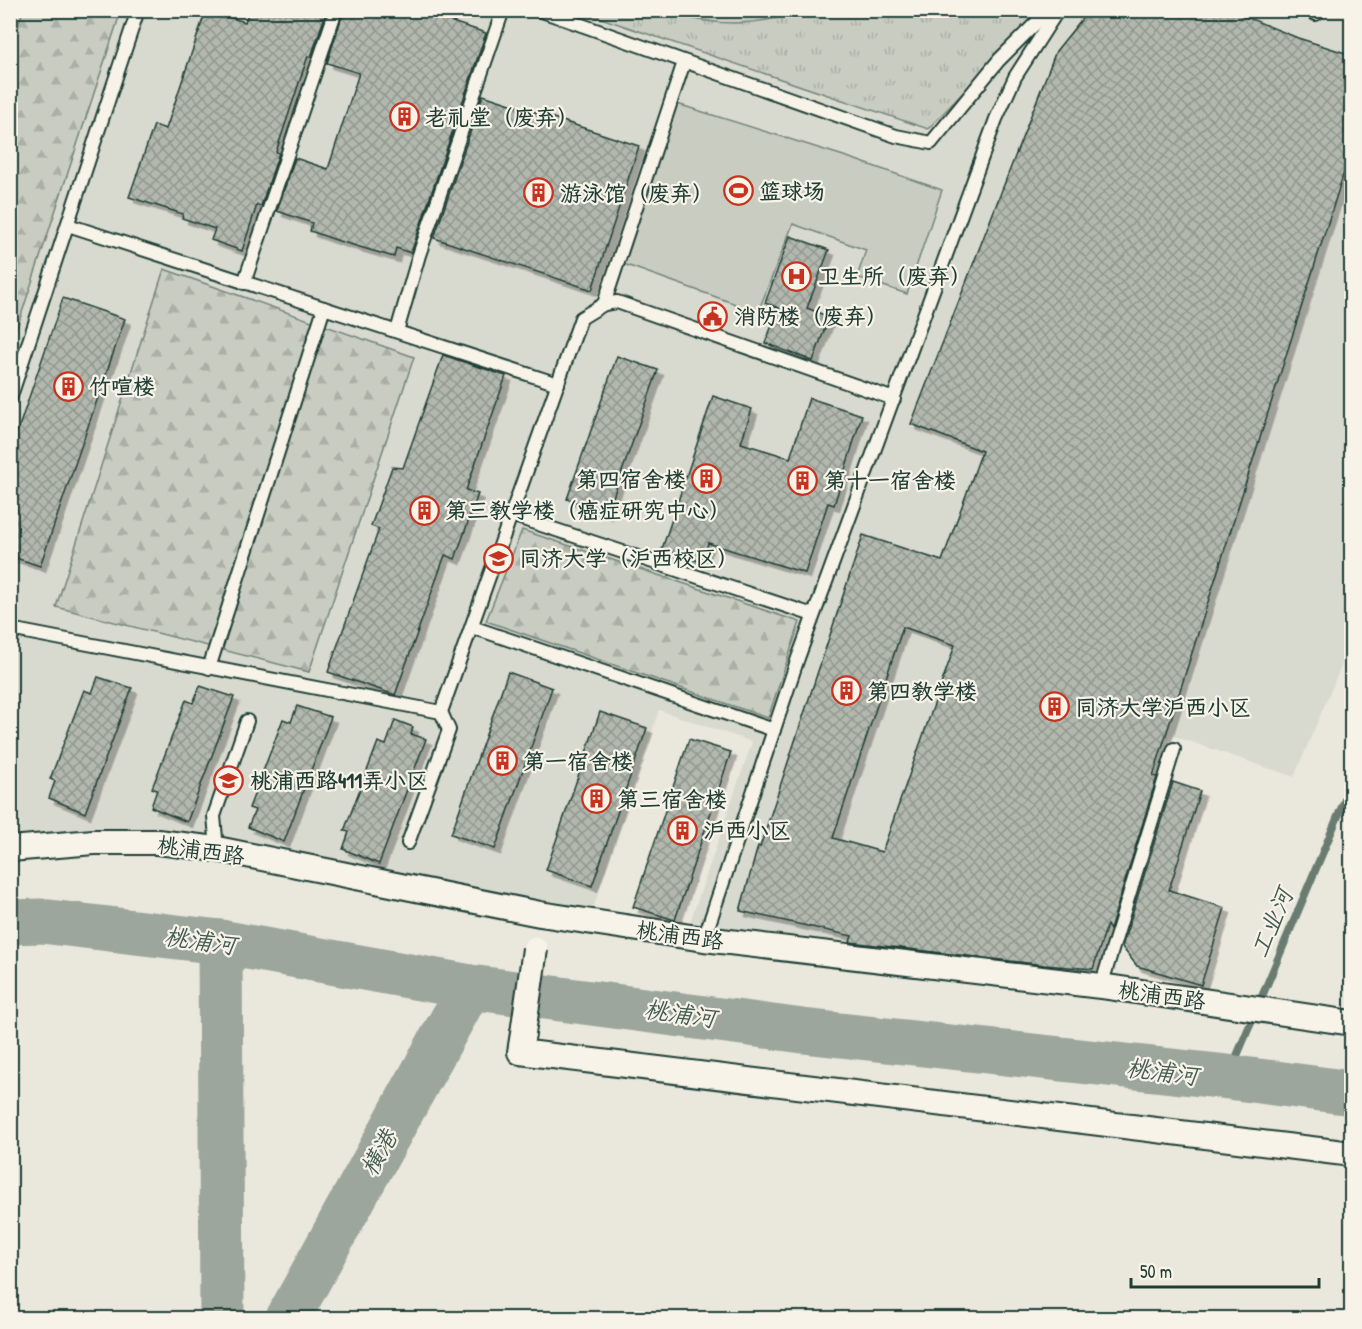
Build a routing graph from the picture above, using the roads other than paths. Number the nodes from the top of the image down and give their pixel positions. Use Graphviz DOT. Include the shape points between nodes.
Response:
graph roads {
  1 [pos="138,10"];
  2 [pos="336,10"];
  3 [pos="503,10"];
  4 [pos="539,10"];
  5 [pos="1049,10"];
  6 [pos="1058,10"];
  7 [pos="1308,10"];
  8 [pos="1318,10"];
  9 [pos="684,62"];
  10 [pos="68,225"];
  11 [pos="244,283"];
  12 [pos="604,304"];
  13 [pos="324,308"];
  14 [pos="397,330"];
  15 [pos="558,384"];
  16 [pos="10,399"];
  17 [pos="894,399"];
  18 [pos="511,515"];
  19 [pos="813,615"];
  20 [pos="471,627"];
  21 [pos="10,629"];
  22 [pos="209,668"];
  23 [pos="441,712"];
  24 [pos="247,721"];
  25 [pos="774,730"];
  26 [pos="1174,749"];
  27 [pos="408,843"];
  28 [pos="10,849"];
  29 [pos="217,849"];
  30 [pos="540,914"];
  31 [pos="704,939"];
  32 [pos="1101,986"];
  33 [pos="1352,1023"];
  34 [pos="1352,1154"];
  1 -- 10 [label="lane"];
  2 -- 11 [label="lane"];
  3 -- 14 [label="lane"];
  4 -- 9 [label="lane"];
  5 -- 9 [label="lane" via="999,60 931,143 896,136"];
  6 -- 17 [label="lane" via="1015,77 996,119"];
  7 -- 8 [label="lane" via="1316,14"];
  9 -- 12 [label="lane"];
  10 -- 11 [label="lane"];
  10 -- 16 [label="lane"];
  11 -- 13 [label="lane"];
  12 -- 15 [label="lane" via="581,318"];
  12 -- 17 [label="lane" via="630,306"];
  13 -- 14 [label="lane"];
  13 -- 22 [label="lane"];
  14 -- 15 [label="lane"];
  15 -- 18 [label="lane"];
  17 -- 19 [label="lane"];
  18 -- 19 [label="lane"];
  18 -- 20 [label="lane"];
  19 -- 25 [label="lane"];
  20 -- 23 [label="lane"];
  20 -- 25 [label="lane"];
  21 -- 22 [label="lane"];
  22 -- 23 [label="lane"];
  23 -- 27 [label="lane" via="449,730"];
  24 -- 29 [label="lane" via="214,816"];
  25 -- 31 [label="lane"];
  26 -- 32 [label="lane"];
  28 -- 29 [label="street, 桃浦西路" via="94,842 157,842"];
  29 -- 30 [label="street, 桃浦西路"];
  30 -- 31 [label="street, 桃浦西路"];
  30 -- 34 [label="street, bridge" via="520,1052"];
  31 -- 32 [label="street, 桃浦西路"];
  32 -- 33 [label="street, 桃浦西路"];
}
